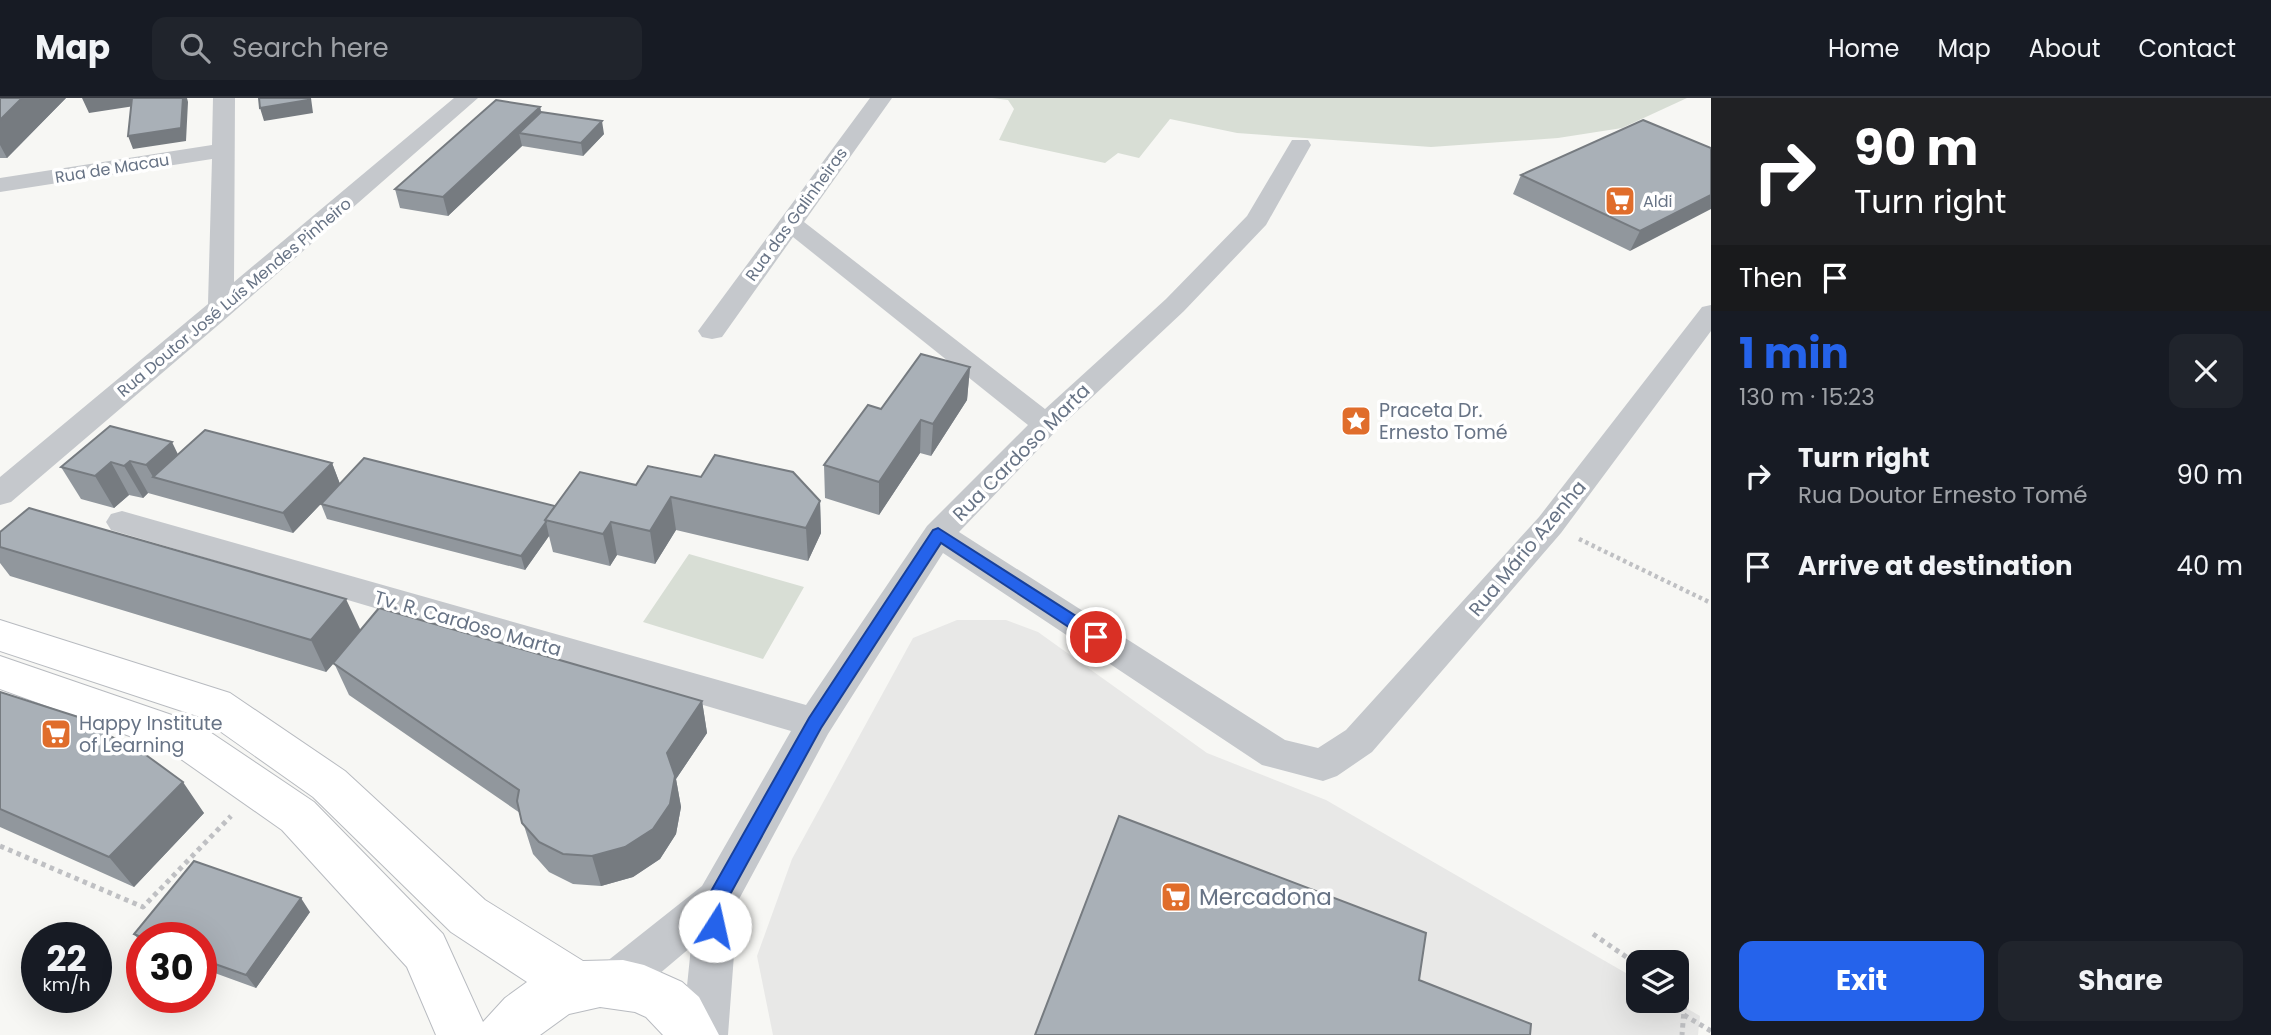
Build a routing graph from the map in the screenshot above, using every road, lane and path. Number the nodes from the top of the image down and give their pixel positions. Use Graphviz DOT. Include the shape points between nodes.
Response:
graph roads {
  1 [pos="224,98"];
  2 [pos="467,98"];
  3 [pos="881,98"];
  4 [pos="1300,145"];
  5 [pos="225,150"];
  6 [pos="0,185"];
  7 [pos="789,222"];
  8 [pos="220,309"];
  9 [pos="1711,313"];
  10 [pos="712,331"];
  11 [pos="1046,424"];
  12 [pos="0,494"];
  13 [pos="122,522"];
  14 [pos="1550,525"];
  15 [pos="938,534"];
  16 [pos="1711,603"];
  17 [pos="0,635"];
  18 [pos="0,672"];
  19 [pos="815,723"];
  20 [pos="258,788"];
  21 [pos="1,848"];
  22 [pos="717,899"];
  23 [pos="1592,933"];
  24 [pos="1626,957"];
  25 [pos="596,983"];
  26 [pos="1684,1015"];
  27 [pos="1711,1031"];
  28 [pos="462,1035"];
  29 [pos="504,1035"];
  30 [pos="694,1035"];
  31 [pos="705,1035"];
  32 [pos="1682,1035"];
  1 -- 5 [label="street"];
  2 -- 8 [label="street, Rua Doutor José Luís Mendes Pinheiro"];
  3 -- 7 [label="street, Rua das Galinheiras"];
  4 -- 11 [label="street, Rua Cardoso Marta" via="1257,220 1175,305"];
  5 -- 6 [label="street, Rua de Macau"];
  5 -- 8 [label="street"];
  7 -- 10 [label="street, Rua das Galinheiras"];
  7 -- 11 [label="street"];
  8 -- 12 [label="street, Rua Doutor José Luís Mendes Pinheiro"];
  9 -- 14 [label="street, Rua Mário Azenha"];
  11 -- 15 [label="street, Rua Cardoso Marta"];
  13 -- 19 [label="street, Tv. R. Cardoso Marta"];
  14 -- 15 [label="street, Rua Mário Azenha" via="1359,741 1323,765 1275,754"];
  14 -- 16 [label="path"];
  15 -- 19 [label="street, Rua Cardoso Marta"];
  17 -- 25 [label="main road" via="215,705 329,784 468,916"];
  18 -- 20 [label="main road" via="183,737"];
  19 -- 22 [label="street, Rua Cardoso Marta"];
  20 -- 21 [label="path" via="143,907"];
  20 -- 28 [label="main road" via="298,816 425,951"];
  22 -- 25 [label="street"];
  22 -- 31 [label="street"];
  23 -- 24 [label="path"];
  25 -- 29 [label="main road" via="534,1005"];
  25 -- 30 [label="main road" via="655,993 685,1018"];
  26 -- 27 [label="path"];
  26 -- 32 [label="path"];
}
